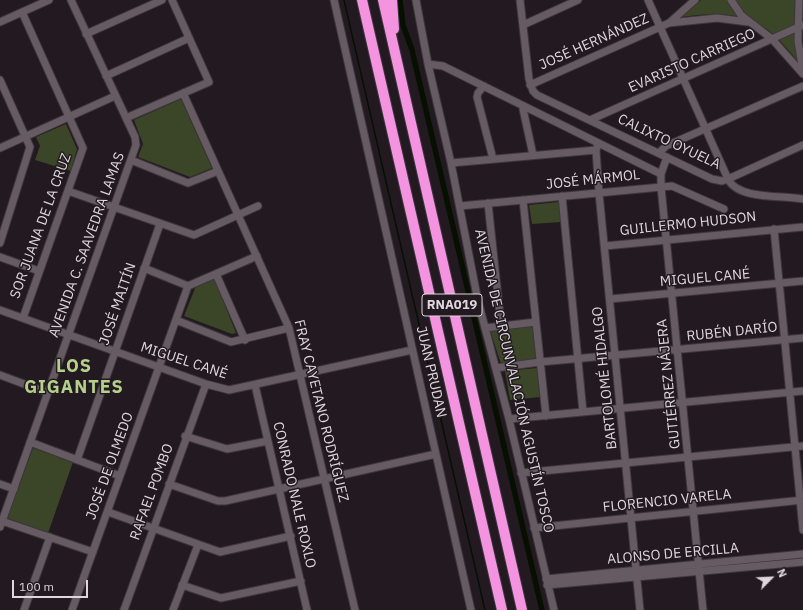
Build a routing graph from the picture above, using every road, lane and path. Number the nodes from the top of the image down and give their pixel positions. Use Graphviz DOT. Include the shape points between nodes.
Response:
graph roads {
  1 [pos="49,0"];
  2 [pos="71,0"];
  3 [pos="162,0"];
  4 [pos="172,0"];
  5 [pos="334,0"];
  6 [pos="356,0"];
  7 [pos="362,0"];
  8 [pos="382,0"];
  9 [pos="392,0"];
  10 [pos="416,0"];
  11 [pos="520,0"];
  12 [pos="578,0"];
  13 [pos="648,0"];
  14 [pos="695,0"];
  15 [pos="731,0"];
  16 [pos="799,0"];
  17 [pos="22,12"];
  18 [pos="0,22"];
  19 [pos="748,22"];
  20 [pos="669,23"];
  21 [pos="523,25"];
  22 [pos="800,26"];
  23 [pos="660,27"];
  24 [pos="86,34"];
  25 [pos="189,38"];
  26 [pos="371,38"];
  27 [pos="772,39"];
  28 [pos="397,64"];
  29 [pos="428,64"];
  30 [pos="803,73"];
  31 [pos="106,76"];
  32 [pos="682,78"];
  33 [pos="0,80"];
  34 [pos="530,85"];
  35 [pos="484,86"];
  36 [pos="803,86"];
  37 [pos="184,93"];
  38 [pos="3,96"];
  39 [pos="115,96"];
  40 [pos="524,106"];
  41 [pos="69,117"];
  42 [pos="126,118"];
  43 [pos="590,120"];
  44 [pos="705,128"];
  45 [pos="26,137"];
  46 [pos="803,145"];
  47 [pos="597,147"];
  48 [pos="0,148"];
  49 [pos="659,153"];
  50 [pos="533,155"];
  51 [pos="667,157"];
  52 [pos="493,159"];
  53 [pos="131,160"];
  54 [pos="451,163"];
  55 [pos="218,171"];
  56 [pos="661,174"];
  57 [pos="728,179"];
  58 [pos="662,187"];
  59 [pos="68,191"];
  60 [pos="599,193"];
  61 [pos="562,196"];
  62 [pos="523,200"];
  63 [pos="803,200"];
  64 [pos="488,203"];
  65 [pos="258,206"];
  66 [pos="460,206"];
  67 [pos="114,207"];
  68 [pos="724,209"];
  69 [pos="238,215"];
  70 [pos="160,224"];
  71 [pos="803,227"];
  72 [pos="774,229"];
  73 [pos="667,240"];
  74 [pos="0,243"];
  75 [pos="605,246"];
  76 [pos="0,256"];
  77 [pos="257,256"];
  78 [pos="144,268"];
  79 [pos="39,271"];
  80 [pos="216,274"];
  81 [pos="803,281"];
  82 [pos="779,284"];
  83 [pos="188,286"];
  84 [pos="673,294"];
  85 [pos="610,299"];
  86 [pos="0,310"];
  87 [pos="23,318"];
  88 [pos="176,320"];
  89 [pos="536,322"];
  90 [pos="501,325"];
  91 [pos="289,328"];
  92 [pos="485,328"];
  93 [pos="69,334"];
  94 [pos="803,338"];
  95 [pos="245,340"];
  96 [pos="784,340"];
  97 [pos="412,350"];
  98 [pos="679,350"];
  99 [pos="115,352"];
  100 [pos="616,356"];
  101 [pos="578,359"];
  102 [pos="540,362"];
  103 [pos="159,367"];
  104 [pos="496,368"];
  105 [pos="0,375"];
  106 [pos="300,375"];
  107 [pos="206,384"];
  108 [pos="255,385"];
  109 [pos="803,391"];
  110 [pos="48,392"];
  111 [pos="790,392"];
  112 [pos="684,403"];
  113 [pos="621,408"];
  114 [pos="583,412"];
  115 [pos="546,416"];
  116 [pos="509,420"];
  117 [pos="185,436"];
  118 [pos="268,441"];
  119 [pos="30,442"];
  120 [pos="799,446"];
  121 [pos="436,454"];
  122 [pos="689,457"];
  123 [pos="77,460"];
  124 [pos="626,463"];
  125 [pos="521,473"];
  126 [pos="120,476"];
  127 [pos="326,478"];
  128 [pos="0,484"];
  129 [pos="169,484"];
  130 [pos="14,489"];
  131 [pos="280,489"];
  132 [pos="801,500"];
  133 [pos="695,511"];
  134 [pos="108,512"];
  135 [pos="631,518"];
  136 [pos="1,524"];
  137 [pos="153,528"];
  138 [pos="534,528"];
  139 [pos="803,530"];
  140 [pos="291,536"];
  141 [pos="50,537"];
  142 [pos="198,545"];
  143 [pos="93,552"];
  144 [pos="803,554"];
  145 [pos="803,562"];
  146 [pos="700,568"];
  147 [pos="637,574"];
  148 [pos="301,581"];
  149 [pos="547,582"];
  150 [pos="182,585"];
  151 [pos="24,610"];
  152 [pos="72,610"];
  153 [pos="124,610"];
  154 [pos="173,610"];
  155 [pos="307,610"];
  156 [pos="355,610"];
  157 [pos="471,610"];
  158 [pos="502,610"];
  159 [pos="522,610"];
  160 [pos="554,610"];
  161 [pos="640,610"];
  162 [pos="703,610"];
  1 -- 17 [label="street"];
  2 -- 24 [label="street, AVENIDA C. SAAVEDRA LAMAS"];
  3 -- 24 [label="street"];
  4 -- 25 [label="street"];
  5 -- 97 [label="street, JUAN PRUDAN"];
  6 -- 26 [label="highway"];
  7 -- 26 [label="highway, RNA019"];
  8 -- 28 [label="highway, RNA019"];
  9 -- 28 [label="highway"];
  10 -- 29 [label="street, AVENIDA DE CIRCUNVALACIÓN AGUSTÍN TOSCO"];
  11 -- 21 [label="street"];
  12 -- 21 [label="street"];
  13 -- 23 [label="street"];
  14 -- 20 [label="street, JOSÉ HERNÁNDEZ"];
  15 -- 19 [label="street"];
  16 -- 22 [label="street"];
  17 -- 18 [label="street"];
  17 -- 41 [label="street, SOR JUANA DE LA CRUZ"];
  19 -- 20 [label="street, JOSÉ HERNÁNDEZ" via="709,18"];
  19 -- 27 [label="street"];
  20 -- 23 [label="street, JOSÉ HERNÁNDEZ"];
  21 -- 34 [label="street"];
  22 -- 27 [label="street, EVARISTO CARRIEGO"];
  22 -- 30 [label="street" via="798,41"];
  23 -- 32 [label="street"];
  23 -- 34 [label="street, JOSÉ HERNÁNDEZ"];
  24 -- 31 [label="street, AVENIDA C. SAAVEDRA LAMAS"];
  25 -- 31 [label="street"];
  25 -- 37 [label="street" via="209,82"];
  26 -- 158 [label="highway, RNA019"];
  27 -- 30 [label="street"];
  27 -- 32 [label="street, EVARISTO CARRIEGO"];
  28 -- 159 [label="highway, RNA019"];
  29 -- 35 [label="street" via="443,66"];
  29 -- 54 [label="street, AVENIDA DE CIRCUNVALACIÓN AGUSTÍN TOSCO"];
  31 -- 39 [label="street, AVENIDA C. SAAVEDRA LAMAS"];
  32 -- 43 [label="street, EVARISTO CARRIEGO"];
  32 -- 44 [label="street"];
  33 -- 38 [label="street"];
  34 -- 43 [label="street, CALIXTO OYUELA" via="537,95"];
  35 -- 40 [label="street"];
  35 -- 52 [label="street" via="477,97"];
  36 -- 44 [label="street"];
  37 -- 42 [label="street"];
  37 -- 55 [label="street, FRAY CAYETANO RODRÍGUEZ"];
  38 -- 45 [label="street"];
  39 -- 41 [label="street"];
  39 -- 42 [label="street, AVENIDA C. SAAVEDRA LAMAS"];
  40 -- 47 [label="street"];
  40 -- 50 [label="street" via="522,109"];
  41 -- 45 [label="street"];
  41 -- 59 [label="street, SOR JUANA DE LA CRUZ" via="83,148"];
  42 -- 53 [label="street, AVENIDA C. SAAVEDRA LAMAS" via="136,142"];
  43 -- 49 [label="street, CALIXTO OYUELA"];
  44 -- 49 [label="street" via="666,146"];
  44 -- 57 [label="street"];
  45 -- 48 [label="street"];
  45 -- 74 [label="street" via="30,152"];
  46 -- 57 [label="street"];
  47 -- 50 [label="street"];
  47 -- 56 [label="street"];
  47 -- 60 [label="street, BARTOLOMÉ HIDALGO"];
  49 -- 51 [label="street, CALIXTO OYUELA"];
  50 -- 52 [label="street"];
  51 -- 56 [label="street, GUTIÉRREZ NÁJERA"];
  51 -- 57 [label="street, CALIXTO OYUELA" via="712,179"];
  52 -- 54 [label="street"];
  53 -- 55 [label="street" via="188,183"];
  53 -- 67 [label="street, AVENIDA C. SAAVEDRA LAMAS"];
  54 -- 66 [label="street, AVENIDA DE CIRCUNVALACIÓN AGUSTÍN TOSCO"];
  55 -- 69 [label="street, FRAY CAYETANO RODRÍGUEZ"];
  56 -- 58 [label="street, GUTIÉRREZ NÁJERA"];
  57 -- 63 [label="street, CALIXTO OYUELA" via="733,187 766,197"];
  58 -- 60 [label="street, JOSÉ MÁRMOL"];
  58 -- 68 [label="street, JOSÉ MÁRMOL" via="676,187"];
  58 -- 73 [label="street, GUTIÉRREZ NÁJERA"];
  59 -- 67 [label="street"];
  59 -- 79 [label="street, SOR JUANA DE LA CRUZ"];
  60 -- 61 [label="street, JOSÉ MÁRMOL"];
  60 -- 75 [label="street, BARTOLOMÉ HIDALGO"];
  61 -- 62 [label="street, JOSÉ MÁRMOL"];
  61 -- 101 [label="street"];
  62 -- 64 [label="street, JOSÉ MÁRMOL"];
  62 -- 89 [label="street"];
  64 -- 66 [label="street, JOSÉ MÁRMOL"];
  64 -- 90 [label="street"];
  65 -- 69 [label="street"];
  66 -- 92 [label="street, AVENIDA DE CIRCUNVALACIÓN AGUSTÍN TOSCO"];
  67 -- 70 [label="street"];
  67 -- 93 [label="street, AVENIDA C. SAAVEDRA LAMAS"];
  69 -- 70 [label="street" via="194,235"];
  69 -- 77 [label="street, FRAY CAYETANO RODRÍGUEZ"];
  70 -- 78 [label="street, JOSÉ MAITÍN"];
  71 -- 72 [label="street"];
  72 -- 73 [label="street, GUILLERMO HUDSON"];
  72 -- 82 [label="street"];
  73 -- 75 [label="street, GUILLERMO HUDSON"];
  73 -- 84 [label="street, GUTIÉRREZ NÁJERA"];
  75 -- 85 [label="street, BARTOLOMÉ HIDALGO"];
  76 -- 79 [label="street"];
  77 -- 80 [label="street"];
  77 -- 91 [label="street, FRAY CAYETANO RODRÍGUEZ"];
  78 -- 83 [label="street"];
  78 -- 99 [label="street, JOSÉ MAITÍN"];
  79 -- 87 [label="street, SOR JUANA DE LA CRUZ"];
  80 -- 83 [label="street"];
  80 -- 95 [label="street"];
  81 -- 82 [label="street, MIGUEL CANÉ"];
  82 -- 84 [label="street, MIGUEL CANÉ"];
  82 -- 96 [label="street"];
  83 -- 88 [label="street, JOSÉ DE OLMEDO"];
  84 -- 85 [label="street, MIGUEL CANÉ"];
  84 -- 98 [label="street, GUTIÉRREZ NÁJERA"];
  85 -- 100 [label="street, BARTOLOMÉ HIDALGO"];
  86 -- 87 [label="street, MIGUEL CANÉ"];
  87 -- 93 [label="street, MIGUEL CANÉ"];
  88 -- 95 [label="street" via="227,342"];
  88 -- 103 [label="street, JOSÉ DE OLMEDO"];
  89 -- 90 [label="street"];
  89 -- 102 [label="street"];
  90 -- 92 [label="street"];
  91 -- 95 [label="street"];
  91 -- 106 [label="street, FRAY CAYETANO RODRÍGUEZ"];
  92 -- 104 [label="street, AVENIDA DE CIRCUNVALACIÓN AGUSTÍN TOSCO"];
  93 -- 99 [label="street, MIGUEL CANÉ"];
  93 -- 110 [label="street, AVENIDA C. SAAVEDRA LAMAS"];
  94 -- 96 [label="street, RUBÉN DARÍO"];
  96 -- 98 [label="street, RUBÉN DARÍO"];
  96 -- 111 [label="street"];
  97 -- 106 [label="street, MIGUEL CANÉ"];
  97 -- 121 [label="street, JUAN PRUDAN"];
  98 -- 100 [label="street, RUBÉN DARÍO"];
  98 -- 112 [label="street, GUTIÉRREZ NÁJERA"];
  99 -- 103 [label="street, MIGUEL CANÉ"];
  99 -- 123 [label="street, JOSÉ MAITÍN"];
  100 -- 101 [label="street, RUBÉN DARÍO"];
  100 -- 113 [label="street, BARTOLOMÉ HIDALGO"];
  101 -- 102 [label="street, RUBÉN DARÍO"];
  101 -- 114 [label="street"];
  102 -- 104 [label="street, RUBÉN DARÍO"];
  102 -- 115 [label="street"];
  103 -- 107 [label="street, MIGUEL CANÉ"];
  103 -- 126 [label="street, JOSÉ DE OLMEDO"];
  104 -- 116 [label="street, AVENIDA DE CIRCUNVALACIÓN AGUSTÍN TOSCO"];
  105 -- 110 [label="street"];
  106 -- 108 [label="street, MIGUEL CANÉ"];
  106 -- 127 [label="street, FRAY CAYETANO RODRÍGUEZ"];
  107 -- 108 [label="street, MIGUEL CANÉ" via="233,390"];
  107 -- 117 [label="street, RAFAEL POMBO"];
  108 -- 118 [label="street, CONRADO NALE ROXLO"];
  109 -- 111 [label="street"];
  110 -- 119 [label="street, AVENIDA C. SAAVEDRA LAMAS"];
  111 -- 112 [label="street"];
  111 -- 120 [label="street"];
  112 -- 113 [label="street"];
  112 -- 122 [label="street, GUTIÉRREZ NÁJERA"];
  113 -- 114 [label="street"];
  113 -- 124 [label="street, BARTOLOMÉ HIDALGO"];
  114 -- 115 [label="street"];
  115 -- 116 [label="street"];
  116 -- 125 [label="street, AVENIDA DE CIRCUNVALACIÓN AGUSTÍN TOSCO"];
  117 -- 118 [label="street" via="226,449"];
  117 -- 129 [label="street, RAFAEL POMBO"];
  118 -- 131 [label="street, CONRADO NALE ROXLO"];
  119 -- 123 [label="street"];
  119 -- 130 [label="street, AVENIDA C. SAAVEDRA LAMAS"];
  120 -- 122 [label="street"];
  120 -- 132 [label="street"];
  121 -- 127 [label="street"];
  121 -- 157 [label="street, JUAN PRUDAN"];
  122 -- 124 [label="street"];
  122 -- 133 [label="street, GUTIÉRREZ NÁJERA"];
  123 -- 126 [label="street"];
  124 -- 125 [label="street"];
  124 -- 135 [label="street, BARTOLOMÉ HIDALGO"];
  125 -- 138 [label="street, AVENIDA DE CIRCUNVALACIÓN AGUSTÍN TOSCO"];
  126 -- 134 [label="street, JOSÉ DE OLMEDO"];
  127 -- 131 [label="street"];
  127 -- 156 [label="street, FRAY CAYETANO RODRÍGUEZ"];
  128 -- 130 [label="street"];
  129 -- 131 [label="street" via="221,502"];
  129 -- 137 [label="street, RAFAEL POMBO"];
  130 -- 136 [label="street, AVENIDA C. SAAVEDRA LAMAS"];
  131 -- 140 [label="street, CONRADO NALE ROXLO"];
  132 -- 133 [label="street, FLORENCIO VARELA"];
  132 -- 139 [label="street"];
  133 -- 135 [label="street, FLORENCIO VARELA"];
  133 -- 146 [label="street, GUTIÉRREZ NÁJERA"];
  134 -- 137 [label="street"];
  134 -- 143 [label="street, JOSÉ DE OLMEDO"];
  135 -- 138 [label="street, FLORENCIO VARELA"];
  135 -- 147 [label="street, BARTOLOMÉ HIDALGO"];
  136 -- 141 [label="street"];
  137 -- 142 [label="street"];
  137 -- 153 [label="street, RAFAEL POMBO"];
  138 -- 149 [label="street, AVENIDA DE CIRCUNVALACIÓN AGUSTÍN TOSCO"];
  140 -- 142 [label="street" via="224,552"];
  140 -- 148 [label="street, CONRADO NALE ROXLO"];
  141 -- 143 [label="street"];
  141 -- 151 [label="street"];
  142 -- 150 [label="street"];
  143 -- 152 [label="street, JOSÉ DE OLMEDO"];
  144 -- 146 [label="street, ALONSO DE ERCILLA"];
  145 -- 146 [label="street, ALONSO DE ERCILLA"];
  146 -- 147 [label="street, ALONSO DE ERCILLA"];
  146 -- 162 [label="street, GUTIÉRREZ NÁJERA"];
  147 -- 149 [label="street, ALONSO DE ERCILLA"];
  147 -- 161 [label="street, BARTOLOMÉ HIDALGO"];
  148 -- 150 [label="street" via="221,598"];
  148 -- 155 [label="street, CONRADO NALE ROXLO"];
  149 -- 160 [label="street, AVENIDA DE CIRCUNVALACIÓN AGUSTÍN TOSCO"];
  150 -- 154 [label="street"];
}
